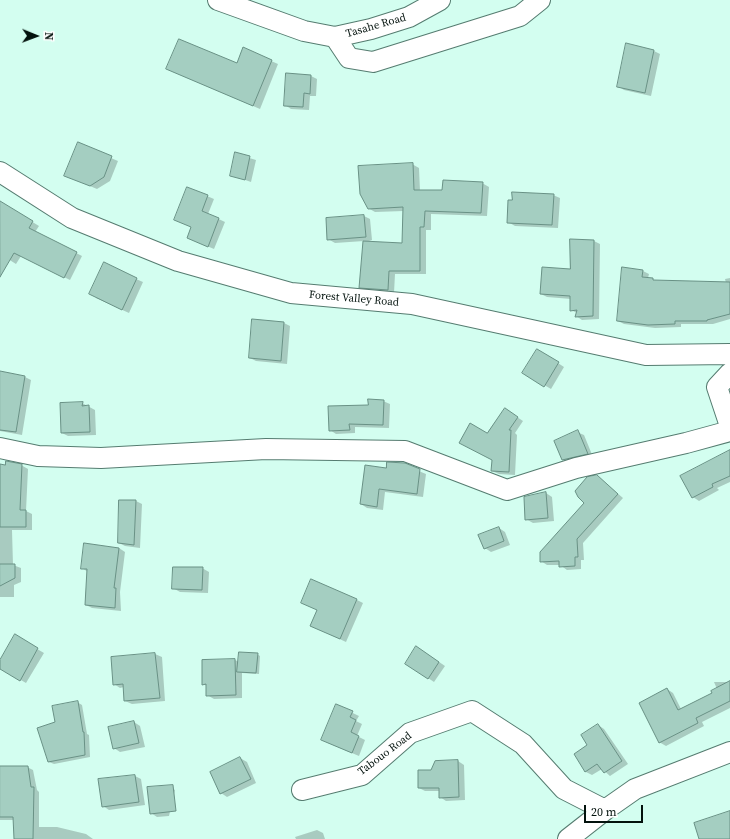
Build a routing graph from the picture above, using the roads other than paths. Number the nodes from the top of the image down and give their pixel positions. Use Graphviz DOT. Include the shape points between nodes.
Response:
graph roads {
  1 [pos="218,0"];
  2 [pos="440,0"];
  3 [pos="540,0"];
  4 [pos="335,37"];
  5 [pos="0,172"];
  6 [pos="730,354"];
  7 [pos="730,373"];
  8 [pos="730,426"];
  9 [pos="730,431"];
  10 [pos="0,448"];
  11 [pos="730,752"];
  12 [pos="302,790"];
  13 [pos="605,810"];
  14 [pos="568,839"];
  1 -- 4 [label="street, Tasahe Road" via="304,31"];
  2 -- 4 [label="street, Tasahe Road" via="409,16"];
  3 -- 4 [label="street" via="520,16 373,62 349,58"];
  5 -- 6 [label="street, Forest Valley Road" via="72,218 178,261 291,293 412,304 646,355"];
  7 -- 8 [label="street" via="717,387"];
  9 -- 10 [label="street" via="576,468 507,490 405,451 266,449 101,458 38,456"];
  11 -- 13 [label="street" via="634,789"];
  12 -- 13 [label="street, Tabouo Road" via="362,775 410,733 472,711 523,744 564,789"];
  13 -- 14 [label="street"];
}
